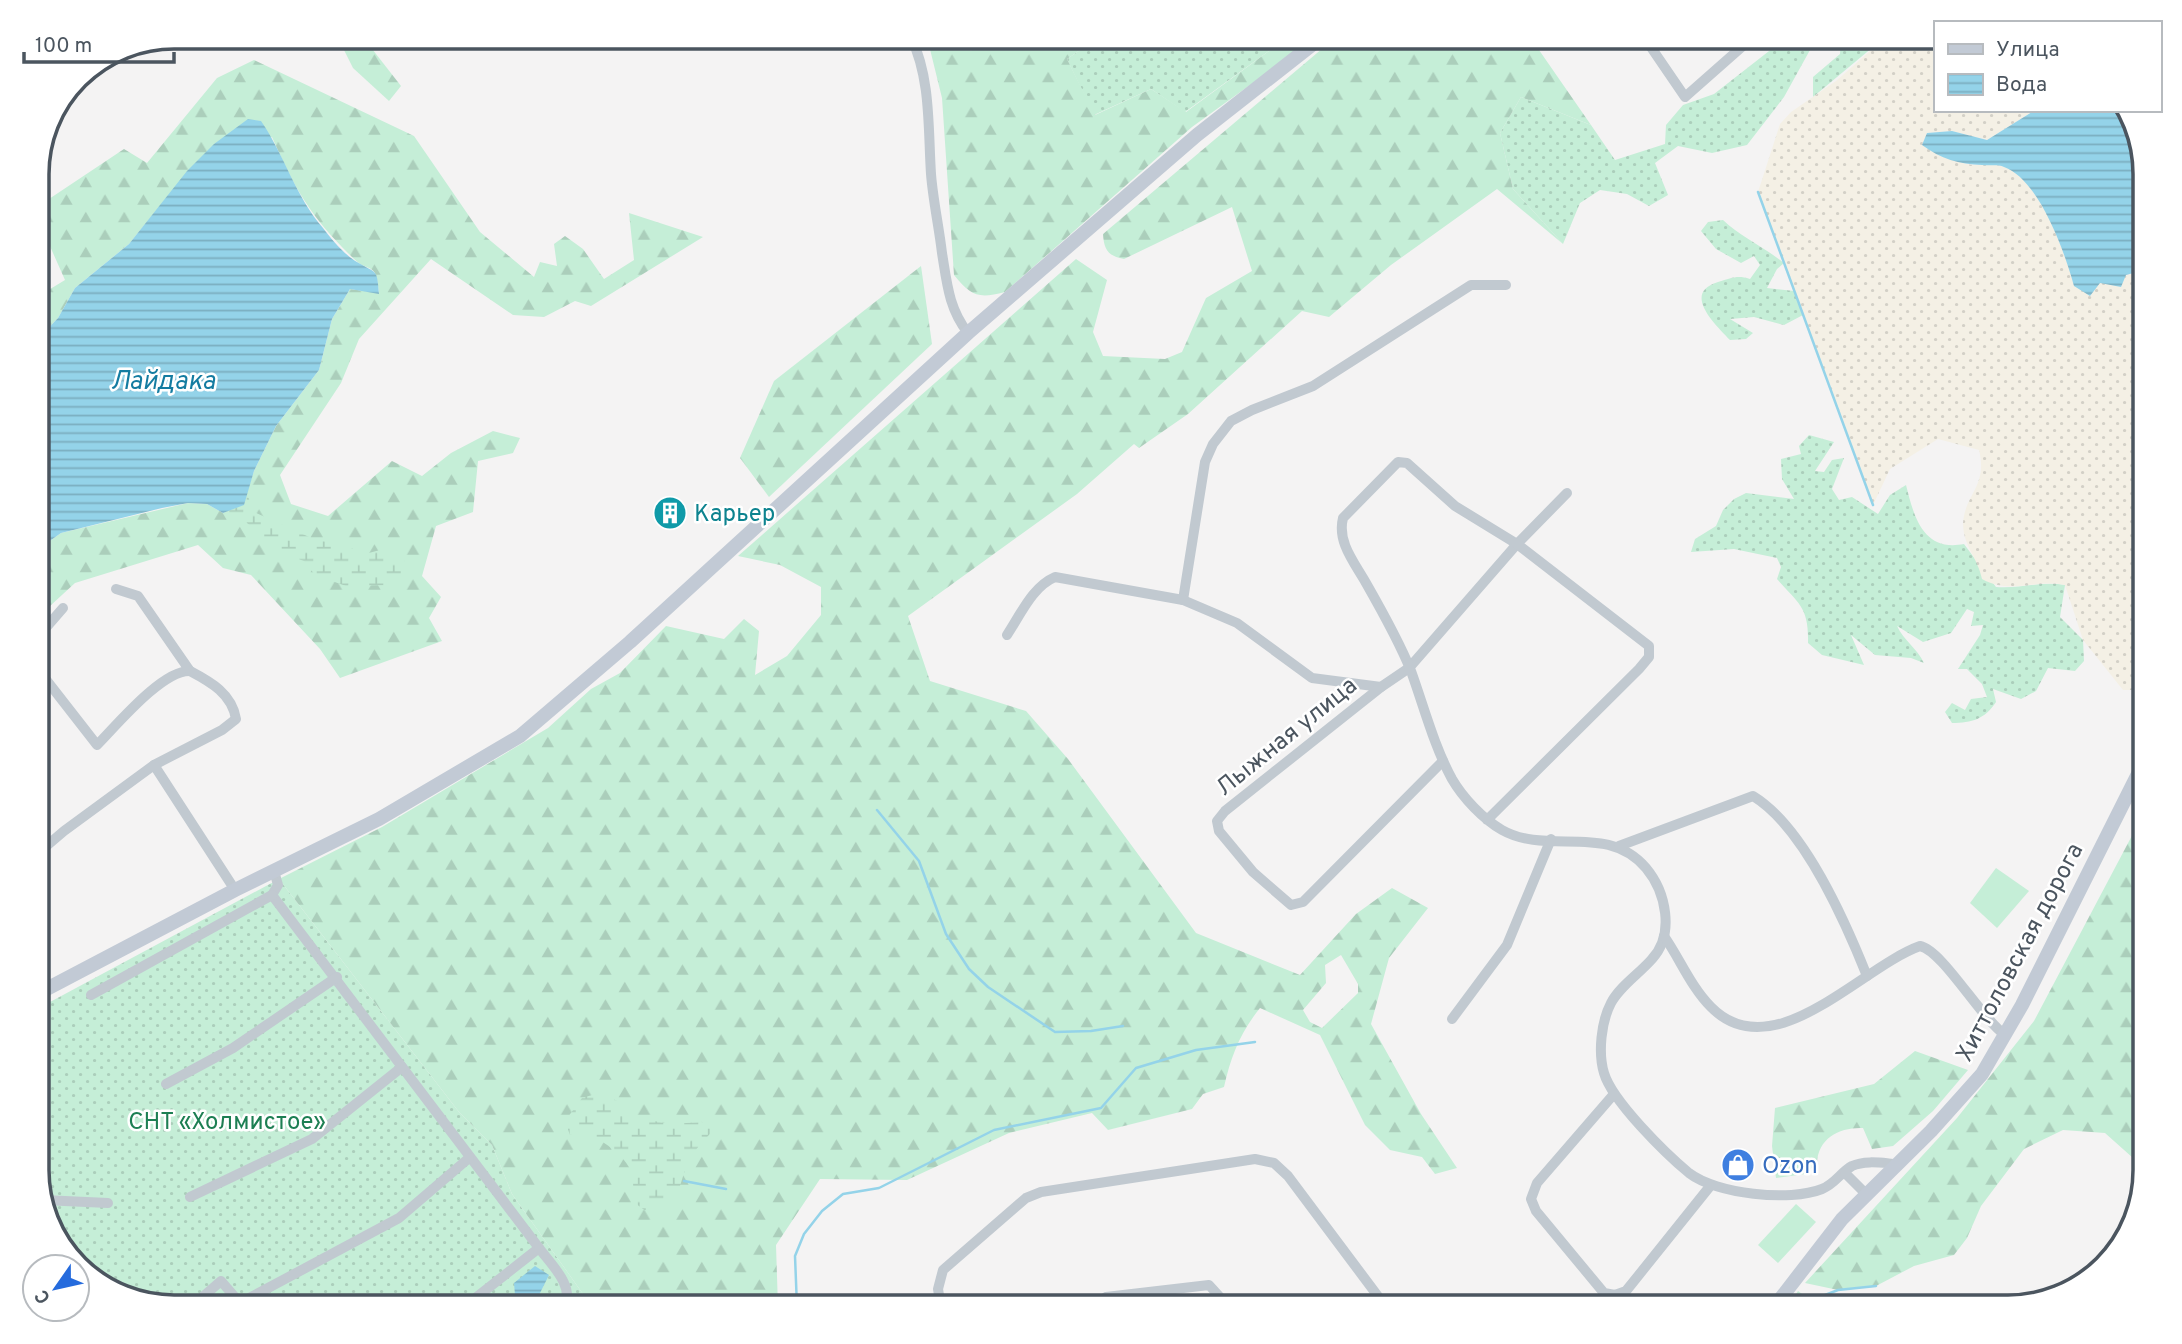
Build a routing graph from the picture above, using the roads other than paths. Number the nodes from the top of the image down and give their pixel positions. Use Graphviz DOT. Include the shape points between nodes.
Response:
graph roads {
  1 [pos="917,49"];
  2 [pos="1307,49"];
  3 [pos="1652,49"];
  4 [pos="1739,49"];
  5 [pos="1506,285"];
  6 [pos="968,333"];
  7 [pos="1567,493"];
  8 [pos="1517,544"];
  9 [pos="116,589"];
  10 [pos="1183,600"];
  11 [pos="63,608"];
  12 [pos="49,624"];
  13 [pos="1007,635"];
  14 [pos="1409,668"];
  15 [pos="190,671"];
  16 [pos="49,683"];
  17 [pos="1381,687"];
  18 [pos="1443,761"];
  19 [pos="154,765"];
  20 [pos="2133,784"];
  21 [pos="1487,820"];
  22 [pos="1551,839"];
  23 [pos="49,844"];
  24 [pos="1619,846"];
  25 [pos="274,871"];
  26 [pos="234,890"];
  27 [pos="272,895"];
  28 [pos="1664,936"];
  29 [pos="1867,976"];
  30 [pos="337,977"];
  31 [pos="49,988"];
  32 [pos="91,995"];
  33 [pos="1452,1018"];
  34 [pos="2005,1035"];
  35 [pos="402,1067"];
  36 [pos="166,1084"];
  37 [pos="1614,1094"];
  38 [pos="469,1158"];
  39 [pos="1896,1164"];
  40 [pos="1845,1173"];
  41 [pos="1711,1185"];
  42 [pos="1866,1194"];
  43 [pos="190,1196"];
  44 [pos="53,1200"];
  45 [pos="108,1203"];
  46 [pos="539,1248"];
  47 [pos="203,1295"];
  48 [pos="233,1295"];
  49 [pos="256,1295"];
  50 [pos="479,1295"];
  51 [pos="568,1295"];
  52 [pos="939,1295"];
  53 [pos="1123,1295"];
  54 [pos="1218,1295"];
  55 [pos="1377,1295"];
  56 [pos="1783,1295"];
  1 -- 6 [label="street" via="928,105 931,177 947,290 954,315"];
  2 -- 6 [label="main road" via="1197,135"];
  3 -- 4 [label="street" via="1685,97"];
  5 -- 10 [label="street" via="1471,285 1312,386 1231,421 1205,462"];
  6 -- 25 [label="main road" via="630,642 520,736 379,819"];
  7 -- 8 [label="street, Лыжная улица"];
  8 -- 14 [label="street, Лыжная улица"];
  8 -- 14 [label="street" via="1455,506 1407,463 1398,462 1391,468 1343,518 1341,539"];
  8 -- 21 [label="street" via="1649,646 1649,657"];
  9 -- 15 [label="street" via="138,596"];
  10 -- 13 [label="street" via="1055,577 1034,593"];
  10 -- 17 [label="street" via="1237,624 1312,678"];
  11 -- 12 [label="street"];
  14 -- 17 [label="street, Лыжная улица"];
  14 -- 18 [label="street"];
  15 -- 16 [label="street" via="158,685 97,745"];
  15 -- 19 [label="street" via="213,682 234,706 236,719"];
  17 -- 18 [label="street, Лыжная улица" via="1217,821 1219,831 1253,872 1291,905 1303,902"];
  18 -- 21 [label="street" via="1454,782"];
  19 -- 23 [label="street"];
  19 -- 26 [label="street"];
  20 -- 34 [label="main road, Хиттоловская дорога"];
  21 -- 22 [label="street" via="1522,837"];
  22 -- 24 [label="street"];
  22 -- 33 [label="street" via="1507,945"];
  24 -- 28 [label="street" via="1645,867 1658,886 1666,912"];
  24 -- 29 [label="street" via="1753,796 1768,805 1821,876"];
  25 -- 26 [label="main road"];
  25 -- 27 [label="street" via="278,886"];
  26 -- 31 [label="main road"];
  27 -- 30 [label="street"];
  27 -- 32 [label="street"];
  28 -- 29 [label="street" via="1711,1008 1752,1028 1779,1026"];
  28 -- 37 [label="street" via="1655,957 1611,1002 1604,1023 1603,1072"];
  29 -- 34 [label="street" via="1913,948 1926,947"];
  30 -- 35 [label="street"];
  30 -- 36 [label="street" via="233,1048"];
  34 -- 39 [label="main road, Хиттоловская дорога" via="1982,1074"];
  35 -- 38 [label="street"];
  35 -- 43 [label="street" via="312,1139"];
  37 -- 41 [label="street" via="1663,1149"];
  37 -- 41 [label="street" via="1537,1183 1531,1199 1604,1293 1626,1291"];
  38 -- 46 [label="street"];
  38 -- 49 [label="street" via="399,1219"];
  39 -- 40 [label="street" via="1868,1162"];
  39 -- 42 [label="main road, Хиттоловская дорога"];
  40 -- 41 [label="street" via="1824,1189 1776,1196"];
  40 -- 42 [label="street"];
  42 -- 56 [label="main road, Хиттоловская дорога"];
  44 -- 45 [label="street"];
  46 -- 50 [label="street"];
  46 -- 51 [label="street"];
  47 -- 48 [label="street" via="221,1281"];
  52 -- 55 [label="street" via="943,1270 1026,1198 1255,1159 1275,1163 1288,1176"];
  53 -- 54 [label="street" via="1209,1285"];
}
